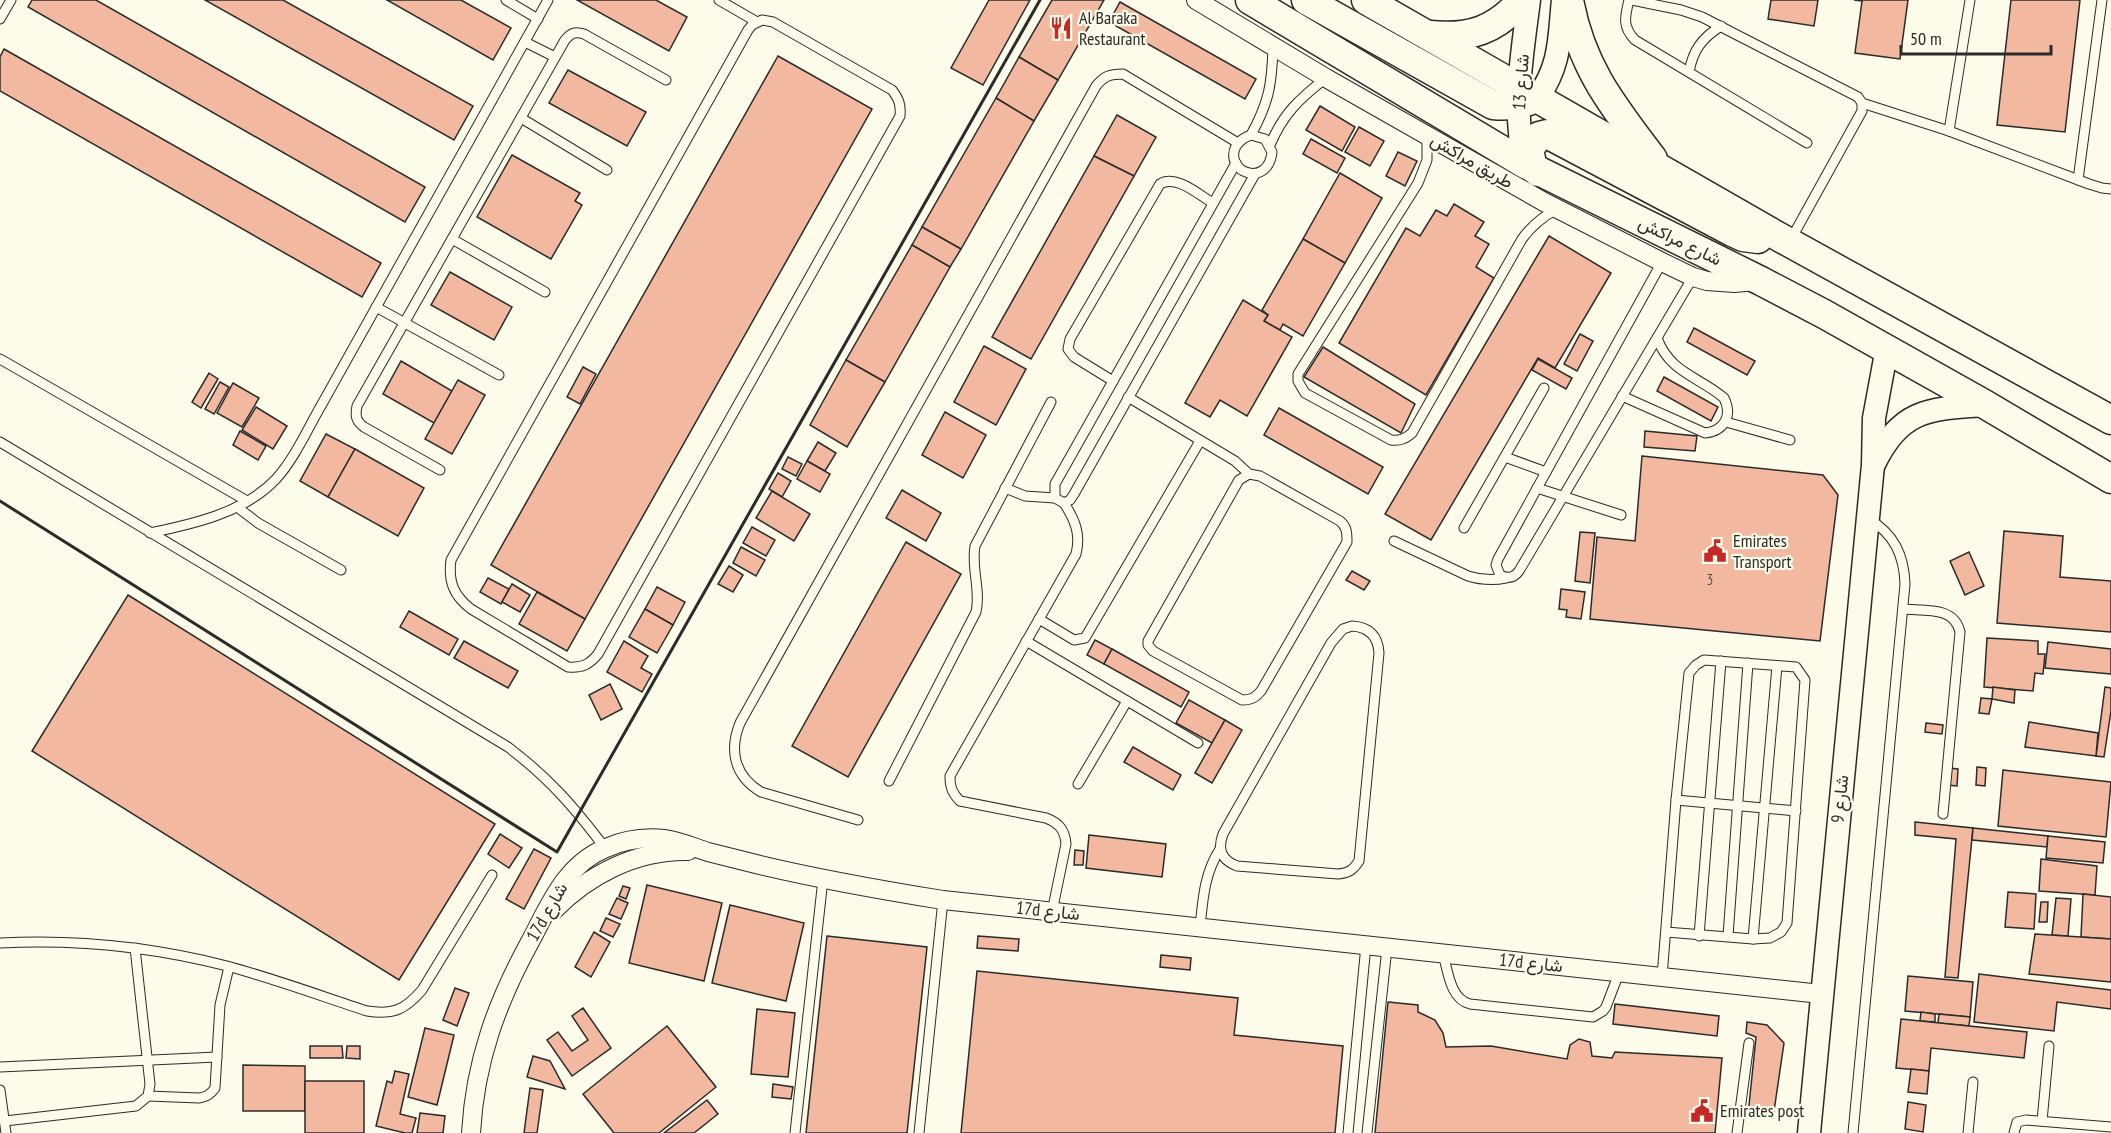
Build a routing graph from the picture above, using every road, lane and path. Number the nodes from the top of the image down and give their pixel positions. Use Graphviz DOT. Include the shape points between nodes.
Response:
graph roads {
  1 [pos="10,0"];
  2 [pos="506,0"];
  3 [pos="548,0"];
  4 [pos="719,0"];
  5 [pos="1196,0"];
  6 [pos="1251,0"];
  7 [pos="1306,0"];
  8 [pos="1366,0"];
  9 [pos="1522,0"];
  10 [pos="1529,0"];
  11 [pos="1563,0"];
  12 [pos="1569,0"];
  13 [pos="1630,0"];
  14 [pos="1970,0"];
  15 [pos="2102,0"];
  16 [pos="1391,8"];
  17 [pos="538,18"];
  18 [pos="0,19"];
  19 [pos="757,22"];
  20 [pos="1721,26"];
  21 [pos="1427,34"];
  22 [pos="525,42"];
  23 [pos="1273,47"];
  24 [pos="555,57"];
  25 [pos="1689,72"];
  26 [pos="1326,78"];
  27 [pos="666,80"];
  28 [pos="1525,96"];
  29 [pos="1862,104"];
  30 [pos="521,118"];
  31 [pos="1949,131"];
  32 [pos="1251,135"];
  33 [pos="1427,136"];
  34 [pos="1238,143"];
  35 [pos="1807,143"];
  36 [pos="1270,145"];
  37 [pos="1236,163"];
  38 [pos="1532,168"];
  39 [pos="607,170"];
  40 [pos="1661,170"];
  41 [pos="1255,174"];
  42 [pos="2078,180"];
  43 [pos="2111,189"];
  44 [pos="1213,203"];
  45 [pos="1558,208"];
  46 [pos="452,239"];
  47 [pos="1785,240"];
  48 [pos="1662,262"];
  49 [pos="1693,277"];
  50 [pos="1761,280"];
  51 [pos="545,292"];
  52 [pos="376,307"];
  53 [pos="404,323"];
  54 [pos="1657,338"];
  55 [pos="1887,348"];
  56 [pos="0,359"];
  57 [pos="499,375"];
  58 [pos="1113,381"];
  59 [pos="1544,388"];
  60 [pos="1622,396"];
  61 [pos="1128,397"];
  62 [pos="1051,402"];
  63 [pos="1986,405"];
  64 [pos="2111,420"];
  65 [pos="1726,422"];
  66 [pos="1790,440"];
  67 [pos="1200,441"];
  68 [pos="0,442"];
  69 [pos="1505,456"];
  70 [pos="1873,465"];
  71 [pos="440,470"];
  72 [pos="1546,472"];
  73 [pos="1249,474"];
  74 [pos="2111,479"];
  75 [pos="1005,488"];
  76 [pos="1537,488"];
  77 [pos="1563,496"];
  78 [pos="1055,498"];
  79 [pos="247,501"];
  80 [pos="1064,503"];
  81 [pos="237,507"];
  82 [pos="1622,514"];
  83 [pos="1867,518"];
  84 [pos="1464,528"];
  85 [pos="150,533"];
  86 [pos="1394,541"];
  87 [pos="341,570"];
  88 [pos="1506,578"];
  89 [pos="1903,609"];
  90 [pos="1040,619"];
  91 [pos="1026,641"];
  92 [pos="1721,661"];
  93 [pos="1748,663"];
  94 [pos="1777,666"];
  95 [pos="1127,701"];
  96 [pos="1198,743"];
  97 [pos="889,781"];
  98 [pos="1078,784"];
  99 [pos="1676,800"];
  100 [pos="1708,802"];
  101 [pos="1737,805"];
  102 [pos="1765,808"];
  103 [pos="1796,811"];
  104 [pos="1943,814"];
  105 [pos="858,820"];
  106 [pos="605,848"];
  107 [pos="1220,849"];
  108 [pos="708,852"];
  109 [pos="492,875"];
  110 [pos="823,879"];
  111 [pos="943,900"];
  112 [pos="1052,912"];
  113 [pos="1200,927"];
  114 [pos="1666,932"];
  115 [pos="1699,936"];
  116 [pos="1728,936"];
  117 [pos="532,938"];
  118 [pos="1754,939"];
  119 [pos="0,943"];
  120 [pos="1366,945"];
  121 [pos="135,948"];
  122 [pos="1387,948"];
  123 [pos="1443,954"];
  124 [pos="229,967"];
  125 [pos="1619,973"];
  126 [pos="1662,977"];
  127 [pos="1821,994"];
  128 [pos="1749,1043"];
  129 [pos="2049,1046"];
  130 [pos="217,1057"];
  131 [pos="147,1060"];
  132 [pos="0,1067"];
  133 [pos="1973,1082"];
  134 [pos="0,1090"];
  135 [pos="148,1096"];
  136 [pos="5,1120"];
  137 [pos="2042,1121"];
  138 [pos="2111,1127"];
  139 [pos="6,1133"];
  140 [pos="471,1133"];
  141 [pos="795,1133"];
  142 [pos="919,1133"];
  143 [pos="1348,1133"];
  144 [pos="1367,1133"];
  145 [pos="1737,1133"];
  146 [pos="1809,1133"];
  147 [pos="1853,1133"];
  148 [pos="1968,1133"];
  149 [pos="2014,1133"];
  1 -- 18 [label="lane"];
  2 -- 17 [label="lane"];
  3 -- 17 [label="lane"];
  4 -- 19 [label="lane"];
  5 -- 23 [label="street, طريق مراكش"];
  6 -- 38 [label="main road, شارع مراكش"];
  7 -- 28 [label="main road" via="1493,105"];
  8 -- 16 [label="main road"];
  9 -- 21 [label="main road" via="1510,13 1480,31 1462,36"];
  10 -- 28 [label="street, شارع 13"];
  11 -- 28 [label="street, شارع 13" via="1550,80"];
  12 -- 40 [label="main road" via="1579,42 1598,83"];
  13 -- 20 [label="lane" via="1681,10"];
  13 -- 25 [label="lane" via="1625,24 1628,33"];
  14 -- 31 [label="lane"];
  15 -- 42 [label="lane"];
  16 -- 21 [label="main road"];
  17 -- 22 [label="lane"];
  19 -- 19 [label="lane" via="748,30 451,560 449,574 460,600 568,667 579,668 598,654 900,116 901,106 892,90 773,22"];
  20 -- 25 [label="lane" via="1698,45"];
  20 -- 29 [label="lane" via="1858,97"];
  21 -- 28 [label="main road"];
  22 -- 24 [label="lane"];
  22 -- 52 [label="lane"];
  23 -- 26 [label="street, طريق مراكش"];
  23 -- 32 [label="lane" via="1268,99"];
  24 -- 27 [label="lane" via="570,34 577,32"];
  24 -- 30 [label="lane"];
  25 -- 35 [label="lane"];
  26 -- 33 [label="street, طريق مراكش"];
  26 -- 36 [label="lane" via="1289,111"];
  28 -- 38 [label="street, شارع 13" via="1519,134"];
  28 -- 40 [label="main road"];
  29 -- 31 [label="lane"];
  29 -- 47 [label="lane" via="1859,117"];
  30 -- 39 [label="lane"];
  30 -- 46 [label="lane"];
  31 -- 42 [label="lane"];
  32 -- 34 [label="lane"];
  32 -- 36 [label="lane"];
  33 -- 45 [label="street, طريق مراكش"];
  33 -- 45 [label="lane" via="1428,160 1418,183 1298,374 1305,393 1374,432 1398,441 1412,433 1522,239 1531,226"];
  34 -- 37 [label="lane"];
  34 -- 105 [label="lane" via="1123,75 1112,74 1096,86 735,736 736,763 751,786"];
  36 -- 41 [label="lane" via="1272,160"];
  37 -- 41 [label="lane"];
  37 -- 44 [label="lane"];
  38 -- 47 [label="main road" via="1529,148 1539,136 1547,134 1732,232 1756,239"];
  38 -- 50 [label="main road, شارع مراكش"];
  40 -- 47 [label="main road"];
  41 -- 61 [label="lane"];
  42 -- 43 [label="lane"];
  44 -- 58 [label="lane"];
  44 -- 58 [label="lane" via="1176,182 1160,184 1070,339 1070,353"];
  45 -- 48 [label="street, طريق مراكش"];
  46 -- 51 [label="lane"];
  46 -- 53 [label="lane"];
  47 -- 64 [label="main road"];
  48 -- 49 [label="street, طريق مراكش"];
  48 -- 72 [label="lane"];
  49 -- 50 [label="street, طريق مراكش" via="1727,283"];
  49 -- 54 [label="lane"];
  50 -- 55 [label="main road, شارع مراكش"];
  52 -- 53 [label="lane"];
  52 -- 79 [label="lane" via="289,461 261,493"];
  53 -- 57 [label="lane"];
  53 -- 71 [label="lane" via="355,414 364,427"];
  54 -- 60 [label="lane"];
  54 -- 65 [label="lane" via="1673,365 1724,398 1728,405"];
  55 -- 63 [label="main road, شارع مراكش"];
  55 -- 70 [label="street, شارع 9" via="1873,426"];
  56 -- 79 [label="lane"];
  58 -- 78 [label="lane" via="1055,483"];
  59 -- 69 [label="lane"];
  60 -- 65 [label="lane" via="1697,432 1713,432"];
  60 -- 77 [label="lane"];
  61 -- 67 [label="lane"];
  61 -- 80 [label="lane" via="1074,494"];
  62 -- 75 [label="lane"];
  63 -- 70 [label="street, شارع 9" via="1933,410 1910,419 1891,434"];
  63 -- 74 [label="main road, شارع مراكش"];
  65 -- 66 [label="lane"];
  67 -- 73 [label="lane"];
  67 -- 90 [label="lane" via="1085,639 1074,640"];
  68 -- 85 [label="lane"];
  69 -- 72 [label="lane"];
  69 -- 84 [label="lane"];
  70 -- 83 [label="street, شارع 9"];
  72 -- 76 [label="lane"];
  73 -- 73 [label="lane" via="1239,480 1148,641 1153,651 1242,700 1250,700 1261,692 1347,542 1347,530 1340,521"];
  75 -- 78 [label="lane" via="1025,496"];
  75 -- 97 [label="lane" via="975,546 976,612"];
  76 -- 77 [label="lane"];
  76 -- 88 [label="lane" via="1496,565"];
  77 -- 82 [label="lane"];
  77 -- 88 [label="lane" via="1519,571"];
  78 -- 80 [label="lane"];
  79 -- 81 [label="lane"];
  80 -- 90 [label="lane" via="1076,524 1078,544"];
  81 -- 85 [label="lane"];
  81 -- 87 [label="lane"];
  83 -- 89 [label="lane" via="1881,526 1900,552 1905,568"];
  83 -- 127 [label="street, شارع 9"];
  85 -- 106 [label="lane" via="508,747 558,789"];
  86 -- 88 [label="lane" via="1480,580"];
  89 -- 104 [label="lane" via="1946,613 1959,624"];
  89 -- 147 [label="lane"];
  90 -- 91 [label="lane"];
  91 -- 95 [label="lane"];
  91 -- 112 [label="lane" via="954,767 950,786 960,801 1046,818 1059,825 1066,844"];
  92 -- 93 [label="lane"];
  92 -- 99 [label="lane" via="1704,660 1689,674"];
  92 -- 100 [label="lane"];
  93 -- 94 [label="lane"];
  93 -- 101 [label="lane"];
  94 -- 102 [label="lane"];
  94 -- 103 [label="lane" via="1796,667 1805,680"];
  95 -- 96 [label="lane"];
  95 -- 98 [label="lane"];
  99 -- 100 [label="lane"];
  99 -- 114 [label="lane"];
  100 -- 101 [label="lane"];
  100 -- 115 [label="lane"];
  101 -- 102 [label="lane"];
  101 -- 116 [label="lane"];
  102 -- 103 [label="lane"];
  102 -- 118 [label="lane"];
  103 -- 118 [label="lane" via="1788,923 1770,938"];
  106 -- 108 [label="street, 17d شارع" via="644,838 664,839"];
  106 -- 117 [label="street, 17d شارع" via="584,860 567,877"];
  107 -- 107 [label="lane" via="1229,863 1238,866 1338,874 1347,873 1359,861 1378,653 1378,644 1369,630 1352,626 1331,643 1223,834"];
  107 -- 113 [label="lane" via="1206,878"];
  108 -- 110 [label="street, 17d شارع"];
  108 -- 117 [label="street" via="657,854 608,869 566,898"];
  109 -- 124 [label="lane" via="422,990 398,1010 367,1011"];
  110 -- 111 [label="street, 17d شارع"];
  110 -- 141 [label="lane"];
  111 -- 112 [label="street, 17d شارع"];
  111 -- 142 [label="lane"];
  112 -- 113 [label="street, 17d شارع"];
  113 -- 120 [label="street, 17d شارع"];
  114 -- 115 [label="lane"];
  114 -- 126 [label="lane"];
  115 -- 116 [label="lane"];
  116 -- 118 [label="lane"];
  117 -- 140 [label="street, 17d شارع" via="493,1018 472,1105"];
  119 -- 121 [label="lane" via="58,942"];
  120 -- 122 [label="street, 17d شارع"];
  120 -- 143 [label="lane"];
  121 -- 124 [label="lane"];
  121 -- 131 [label="lane"];
  122 -- 123 [label="street, 17d شارع"];
  122 -- 144 [label="lane"];
  123 -- 125 [label="street, 17d شارع"];
  123 -- 125 [label="lane" via="1455,992 1464,1002 1540,1011 1598,1015 1606,1006"];
  124 -- 130 [label="lane" via="220,1005"];
  125 -- 126 [label="street, 17d شارع"];
  126 -- 127 [label="street, 17d شارع"];
  127 -- 146 [label="street, شارع 9"];
  128 -- 145 [label="lane"];
  129 -- 137 [label="lane"];
  130 -- 131 [label="lane"];
  130 -- 135 [label="lane" via="215,1088 206,1097"];
  131 -- 132 [label="lane"];
  131 -- 135 [label="lane"];
  133 -- 148 [label="lane"];
  134 -- 136 [label="lane"];
  135 -- 136 [label="lane" via="136,1106"];
  136 -- 139 [label="lane"];
  137 -- 138 [label="lane"];
  137 -- 149 [label="lane" via="2021,1120"];
}
